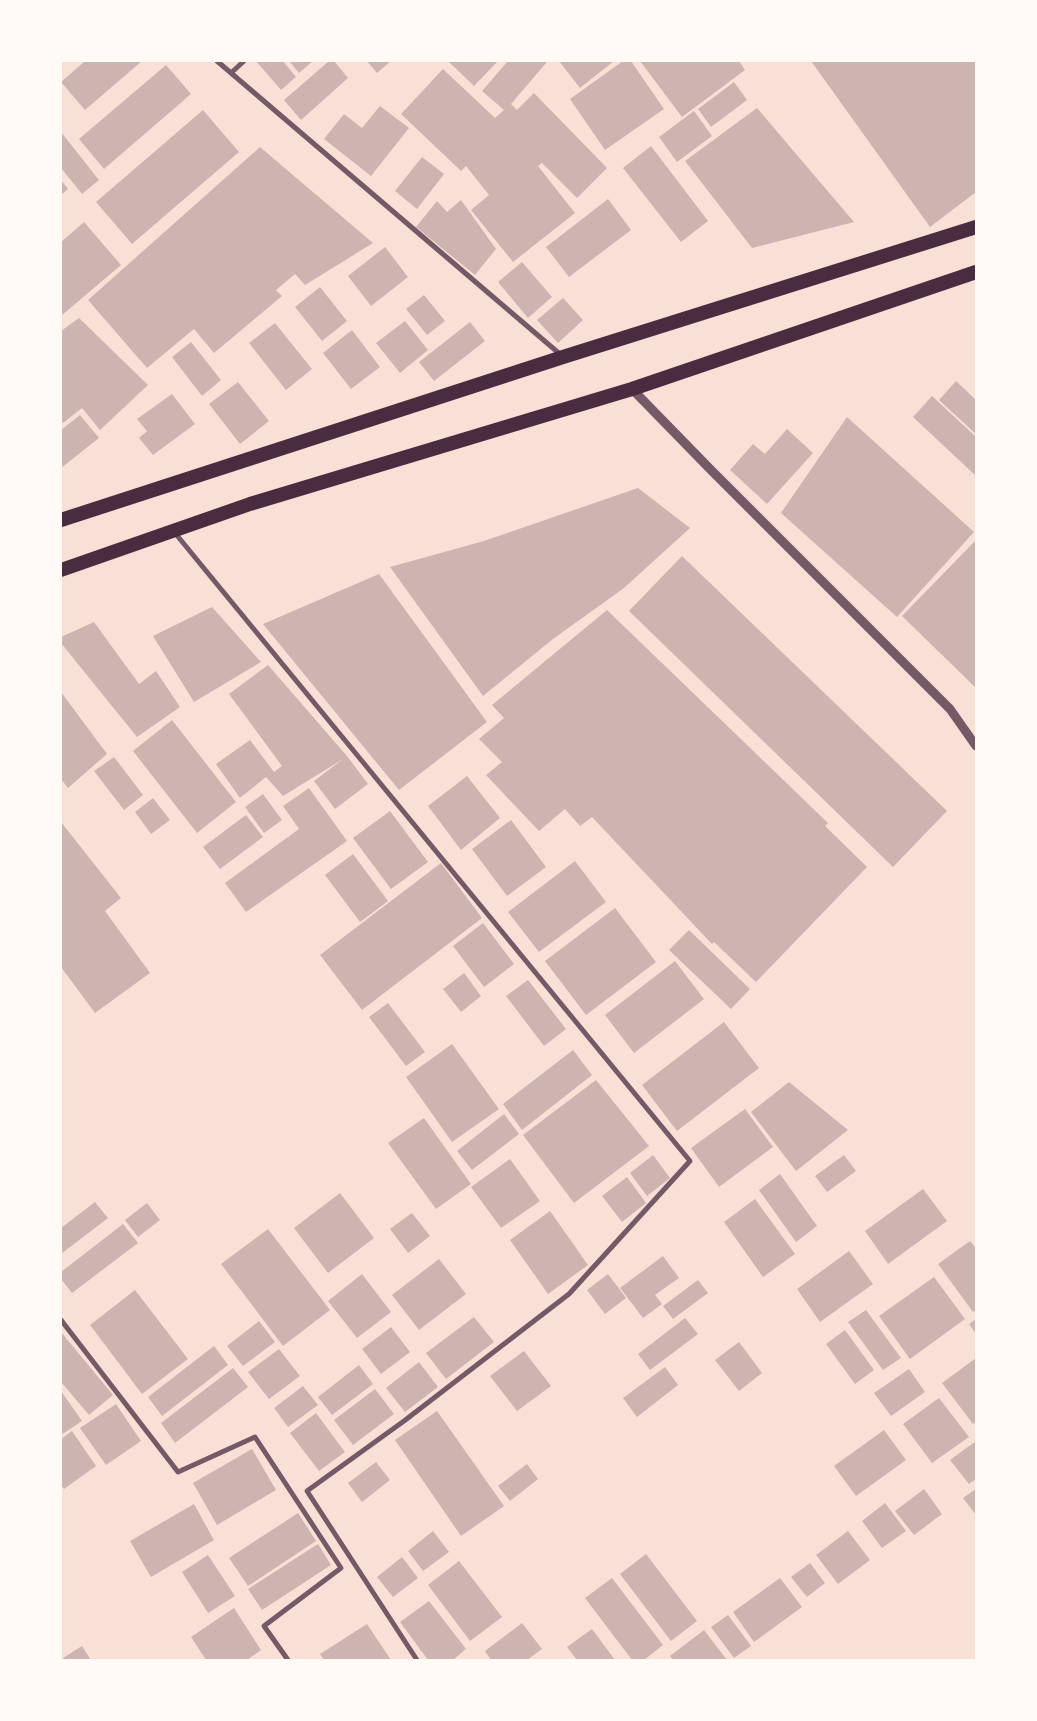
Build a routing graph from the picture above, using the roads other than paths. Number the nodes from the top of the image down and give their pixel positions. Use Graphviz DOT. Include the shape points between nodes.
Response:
graph roads {
  1 [pos="217,61"];
  2 [pos="244,61"];
  3 [pos="231,73"];
  4 [pos="976,227"];
  5 [pos="976,272"];
  6 [pos="564,357"];
  7 [pos="632,389"];
  8 [pos="61,520"];
  9 [pos="173,530"];
  10 [pos="61,570"];
  11 [pos="976,746"];
  12 [pos="61,1320"];
  13 [pos="288,1660"];
  14 [pos="417,1660"];
  1 -- 3 [label="street"];
  2 -- 3 [label="street"];
  3 -- 6 [label="street"];
  4 -- 6 [label="highway"];
  5 -- 7 [label="highway"];
  6 -- 8 [label="highway"];
  7 -- 9 [label="highway"];
  7 -- 11 [label="street" via="950,709"];
  9 -- 10 [label="highway"];
  9 -- 14 [label="street" via="690,1162 569,1294 307,1491"];
  12 -- 13 [label="street" via="178,1472 255,1437 341,1568 264,1626"];
}
